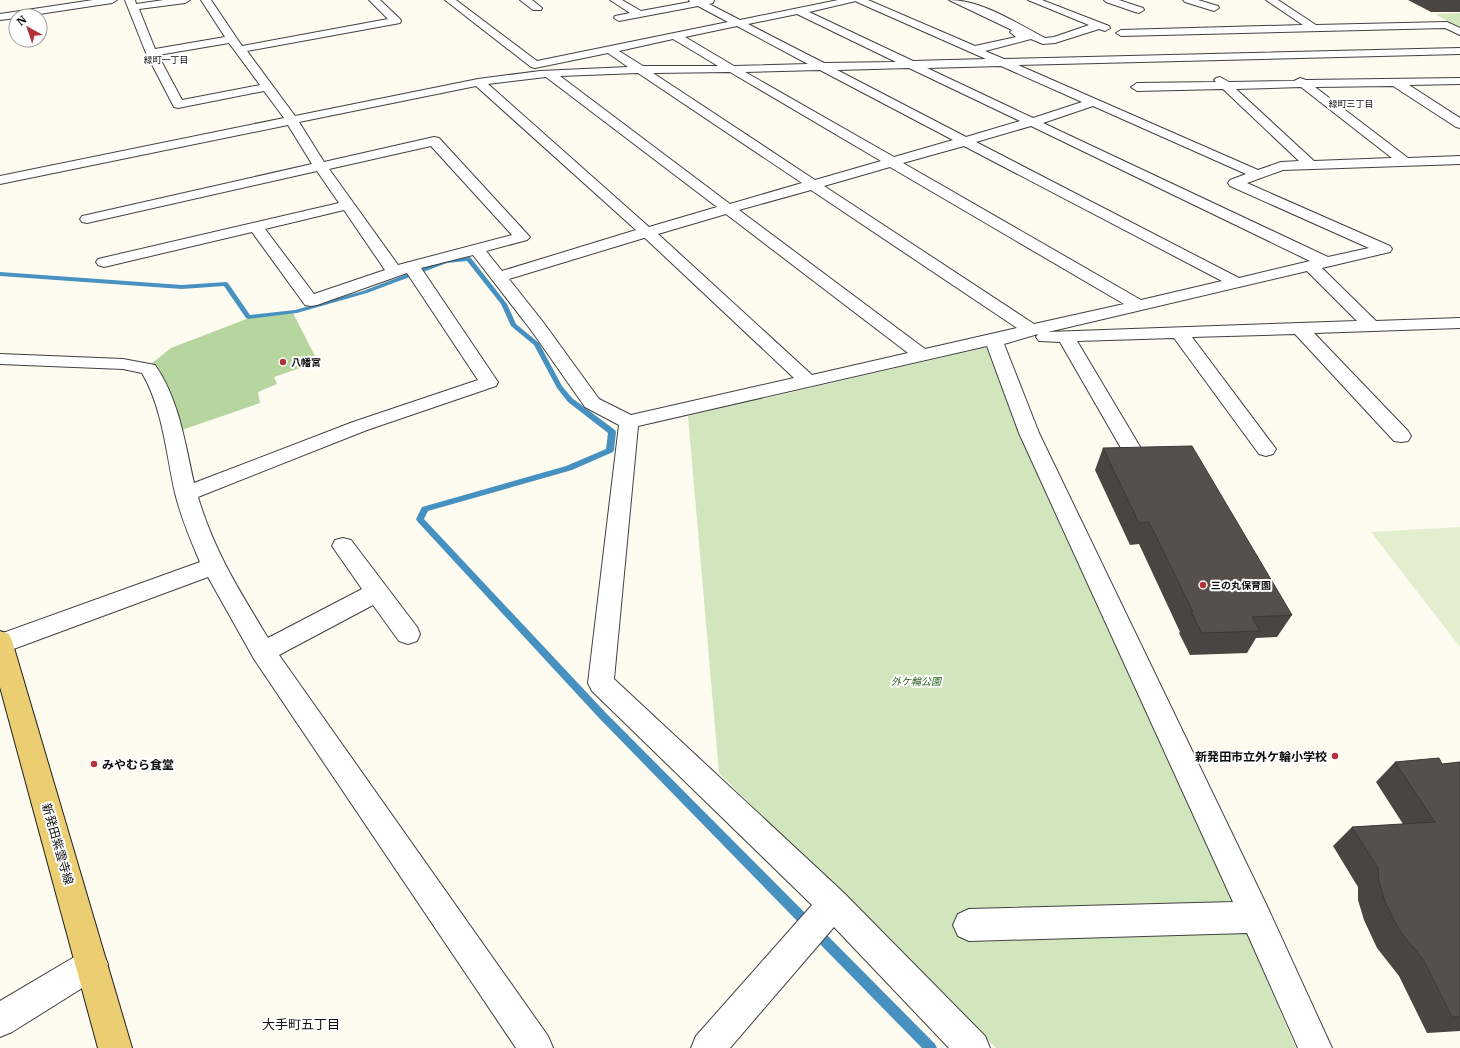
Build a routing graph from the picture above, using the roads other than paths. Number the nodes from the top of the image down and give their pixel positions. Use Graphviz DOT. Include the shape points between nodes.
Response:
graph roads {
  1 [pos="112,0"];
  2 [pos="185,0"];
  3 [pos="206,0"];
  4 [pos="374,0"];
  5 [pos="450,0"];
  6 [pos="525,0"];
  7 [pos="615,0"];
  8 [pos="715,0"];
  9 [pos="852,0"];
  10 [pos="860,0"];
  11 [pos="940,0"];
  12 [pos="954,0"];
  13 [pos="1033,0"];
  14 [pos="1109,0"];
  15 [pos="1188,0"];
  16 [pos="1271,0"];
  17 [pos="697,1"];
  18 [pos="1064,3"];
  19 [pos="132,4"];
  20 [pos="1050,6"];
  21 [pos="537,8"];
  22 [pos="1214,8"];
  23 [pos="1139,10"];
  24 [pos="799,11"];
  25 [pos="639,14"];
  26 [pos="0,17"];
  27 [pos="619,18"];
  28 [pos="738,24"];
  29 [pos="1098,26"];
  30 [pos="1312,27"];
  31 [pos="1460,32"];
  32 [pos="1121,33"];
  33 [pos="676,36"];
  34 [pos="232,39"];
  35 [pos="241,49"];
  36 [pos="609,49"];
  37 [pos="974,50"];
  38 [pos="1460,51"];
  39 [pos="151,53"];
  40 [pos="1352,53"];
  41 [pos="1267,55"];
  42 [pos="1192,57"];
  43 [pos="1150,58"];
  44 [pos="999,61"];
  45 [pos="911,64"];
  46 [pos="820,66"];
  47 [pos="731,69"];
  48 [pos="641,70"];
  49 [pos="542,71"];
  50 [pos="1460,81"];
  51 [pos="478,82"];
  52 [pos="1396,82"];
  53 [pos="1304,84"];
  54 [pos="1226,86"];
  55 [pos="267,87"];
  56 [pos="1137,88"];
  57 [pos="1094,102"];
  58 [pos="1457,119"];
  59 [pos="292,121"];
  60 [pos="1032,122"];
  61 [pos="965,141"];
  62 [pos="1460,160"];
  63 [pos="892,162"];
  64 [pos="1404,162"];
  65 [pos="1310,164"];
  66 [pos="321,168"];
  67 [pos="1257,174"];
  68 [pos="0,180"];
  69 [pos="813,185"];
  70 [pos="348,205"];
  71 [pos="728,209"];
  72 [pos="87,219"];
  73 [pos="256,227"];
  74 [pos="647,232"];
  75 [pos="477,250"];
  76 [pos="104,262"];
  77 [pos="1320,265"];
  78 [pos="403,269"];
  79 [pos="499,277"];
  80 [pos="1237,283"];
  81 [pos="1138,306"];
  82 [pos="1460,323"];
  83 [pos="1372,326"];
  84 [pos="1299,328"];
  85 [pos="1031,330"];
  86 [pos="1179,332"];
  87 [pos="1065,336"];
  88 [pos="993,339"];
  89 [pos="922,355"];
  90 [pos="0,359"];
  91 [pos="808,381"];
  92 [pos="629,422"];
  93 [pos="1401,436"];
  94 [pos="1266,449"];
  95 [pos="1135,455"];
  96 [pos="186,494"];
  97 [pos="343,546"];
  98 [pos="213,566"];
  99 [pos="377,592"];
  100 [pos="408,634"];
  101 [pos="0,643"];
  102 [pos="263,652"];
  103 [pos="833,904"];
  104 [pos="1256,917"];
  105 [pos="968,925"];
  106 [pos="92,964"];
  107 [pos="0,1020"];
  108 [pos="114,1048"];
  109 [pos="536,1048"];
  110 [pos="708,1048"];
  111 [pos="973,1048"];
  112 [pos="1315,1048"];
  1 -- 26 [label="street"];
  2 -- 19 [label="street"];
  3 -- 34 [label="street"];
  4 -- 35 [label="street" via="396,21"];
  5 -- 49 [label="street"];
  6 -- 21 [label="street"];
  7 -- 25 [label="street"];
  8 -- 17 [label="street"];
  9 -- 24 [label="street"];
  10 -- 37 [label="street"];
  11 -- 37 [label="street" via="983,15 1026,38"];
  12 -- 29 [label="street" via="1043,41 1055,40"];
  13 -- 20 [label="street"];
  14 -- 23 [label="street"];
  15 -- 22 [label="street"];
  16 -- 30 [label="street"];
  17 -- 25 [label="street"];
  17 -- 28 [label="street"];
  18 -- 20 [label="street"];
  19 -- 39 [label="street"];
  20 -- 29 [label="street"];
  24 -- 28 [label="street"];
  24 -- 45 [label="street"];
  25 -- 27 [label="street"];
  28 -- 33 [label="street"];
  28 -- 46 [label="street"];
  29 -- 32 [label="street"];
  30 -- 31 [label="street" via="1447,25"];
  30 -- 32 [label="street"];
  30 -- 40 [label="street"];
  32 -- 43 [label="street"];
  33 -- 36 [label="street"];
  33 -- 47 [label="street"];
  34 -- 35 [label="street"];
  34 -- 39 [label="street"];
  35 -- 55 [label="street"];
  36 -- 48 [label="street"];
  36 -- 49 [label="street"];
  37 -- 44 [label="street"];
  38 -- 40 [label="street"];
  39 -- 55 [label="street" via="178,104"];
  40 -- 41 [label="street"];
  40 -- 52 [label="street"];
  41 -- 42 [label="street"];
  41 -- 53 [label="street"];
  42 -- 43 [label="street"];
  42 -- 54 [label="street"];
  43 -- 44 [label="street"];
  44 -- 45 [label="street"];
  44 -- 57 [label="street"];
  45 -- 46 [label="street"];
  45 -- 60 [label="street"];
  46 -- 47 [label="street"];
  46 -- 61 [label="street"];
  47 -- 48 [label="street"];
  47 -- 63 [label="street"];
  48 -- 49 [label="street"];
  48 -- 69 [label="street"];
  49 -- 51 [label="street"];
  49 -- 71 [label="street"];
  50 -- 52 [label="street"];
  51 -- 59 [label="street"];
  51 -- 74 [label="street"];
  52 -- 53 [label="street"];
  52 -- 58 [label="street"];
  53 -- 54 [label="street"];
  53 -- 64 [label="street"];
  54 -- 56 [label="street"];
  54 -- 65 [label="street"];
  55 -- 59 [label="street"];
  57 -- 60 [label="street"];
  57 -- 67 [label="street"];
  59 -- 66 [label="street"];
  59 -- 68 [label="street"];
  60 -- 61 [label="street"];
  60 -- 77 [label="street"];
  61 -- 63 [label="street"];
  61 -- 80 [label="street"];
  62 -- 64 [label="street"];
  63 -- 69 [label="street"];
  63 -- 81 [label="street"];
  64 -- 65 [label="street"];
  65 -- 67 [label="street" via="1281,166"];
  66 -- 70 [label="street"];
  66 -- 72 [label="street"];
  66 -- 75 [label="street" via="434,141 522,237"];
  67 -- 77 [label="street" via="1235,183 1384,249"];
  69 -- 71 [label="street"];
  69 -- 85 [label="street"];
  70 -- 73 [label="street"];
  70 -- 78 [label="street"];
  71 -- 74 [label="street"];
  71 -- 89 [label="street"];
  73 -- 76 [label="street"];
  73 -- 78 [label="street" via="310,301"];
  74 -- 79 [label="street"];
  74 -- 91 [label="street"];
  75 -- 78 [label="street"];
  75 -- 79 [label="street"];
  77 -- 80 [label="street"];
  77 -- 83 [label="street"];
  78 -- 96 [label="street" via="488,382 360,426"];
  79 -- 92 [label="street" via="592,403"];
  80 -- 81 [label="street"];
  81 -- 85 [label="street"];
  82 -- 83 [label="street"];
  83 -- 84 [label="street"];
  84 -- 86 [label="street"];
  84 -- 93 [label="street"];
  85 -- 88 [label="street"];
  86 -- 87 [label="street"];
  86 -- 94 [label="street"];
  87 -- 88 [label="street"];
  87 -- 95 [label="street"];
  88 -- 89 [label="street"];
  88 -- 104 [label="street" via="1030,432"];
  89 -- 91 [label="street"];
  90 -- 96 [label="street" via="122,364 149,369 158,384 172,423"];
  91 -- 92 [label="street"];
  92 -- 103 [label="street" via="601,683"];
  96 -- 98 [label="street" via="195,524"];
  97 -- 99 [label="street"];
  98 -- 101 [label="street"];
  98 -- 102 [label="street"];
  99 -- 100 [label="street"];
  99 -- 102 [label="street"];
  101 -- 106 [label="main road, 新発田紫雲寺線"];
  102 -- 109 [label="street"];
  103 -- 110 [label="street"];
  103 -- 111 [label="street"];
  104 -- 105 [label="street"];
  104 -- 112 [label="street"];
  106 -- 107 [label="street"];
  106 -- 108 [label="main road, 新発田紫雲寺線"];
}
